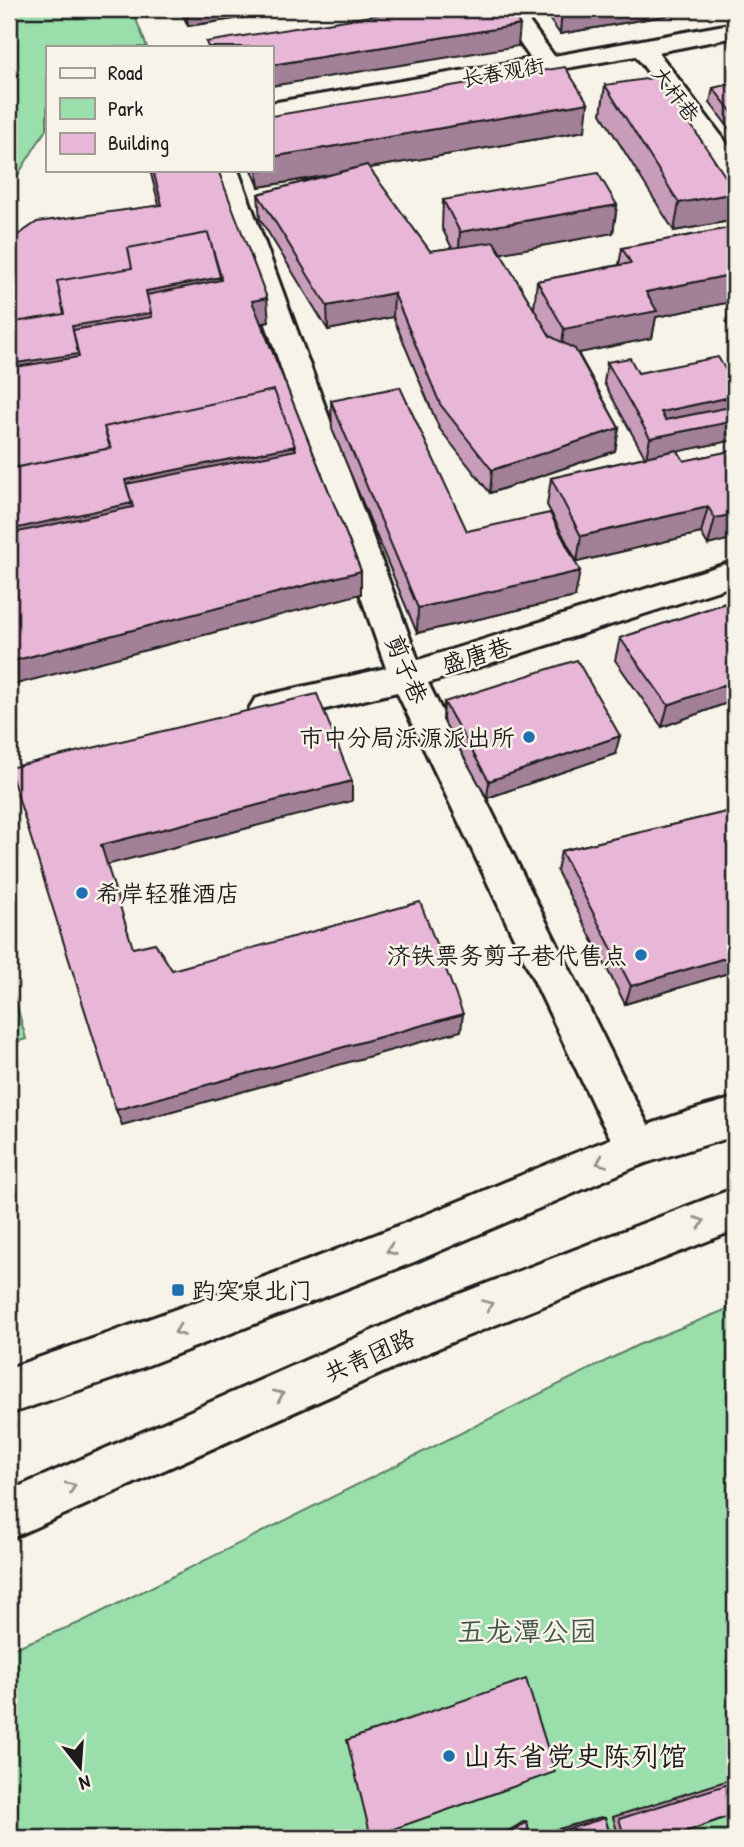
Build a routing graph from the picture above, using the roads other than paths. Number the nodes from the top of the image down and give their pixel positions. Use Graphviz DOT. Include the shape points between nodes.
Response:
graph roads {
  1 [pos="508,9"];
  2 [pos="735,30"];
  3 [pos="642,48"];
  4 [pos="547,64"];
  5 [pos="273,111"];
  6 [pos="226,172"];
  7 [pos="735,172"];
  8 [pos="735,573"];
  9 [pos="408,676"];
  10 [pos="235,716"];
  11 [pos="735,1118"];
  12 [pos="638,1146"];
  13 [pos="735,1209"];
  14 [pos="9,1391"];
  15 [pos="9,1515"];
  1 -- 4 [label="street"];
  2 -- 3 [label="street, 长春观街"];
  3 -- 4 [label="street, 长春观街"];
  3 -- 7 [label="street, 大杆巷"];
  4 -- 5 [label="street, 长春观街"];
  6 -- 9 [label="street, 剪子巷"];
  8 -- 9 [label="street, 盛唐巷"];
  9 -- 10 [label="street, 盛唐巷"];
  9 -- 12 [label="street, 剪子巷"];
  11 -- 12 [label="street"];
  12 -- 14 [label="street, one-way" via="414,1241 115,1356"];
  15 -- 13 [label="street, 共青团路, one-way" via="442,1323"];
}
